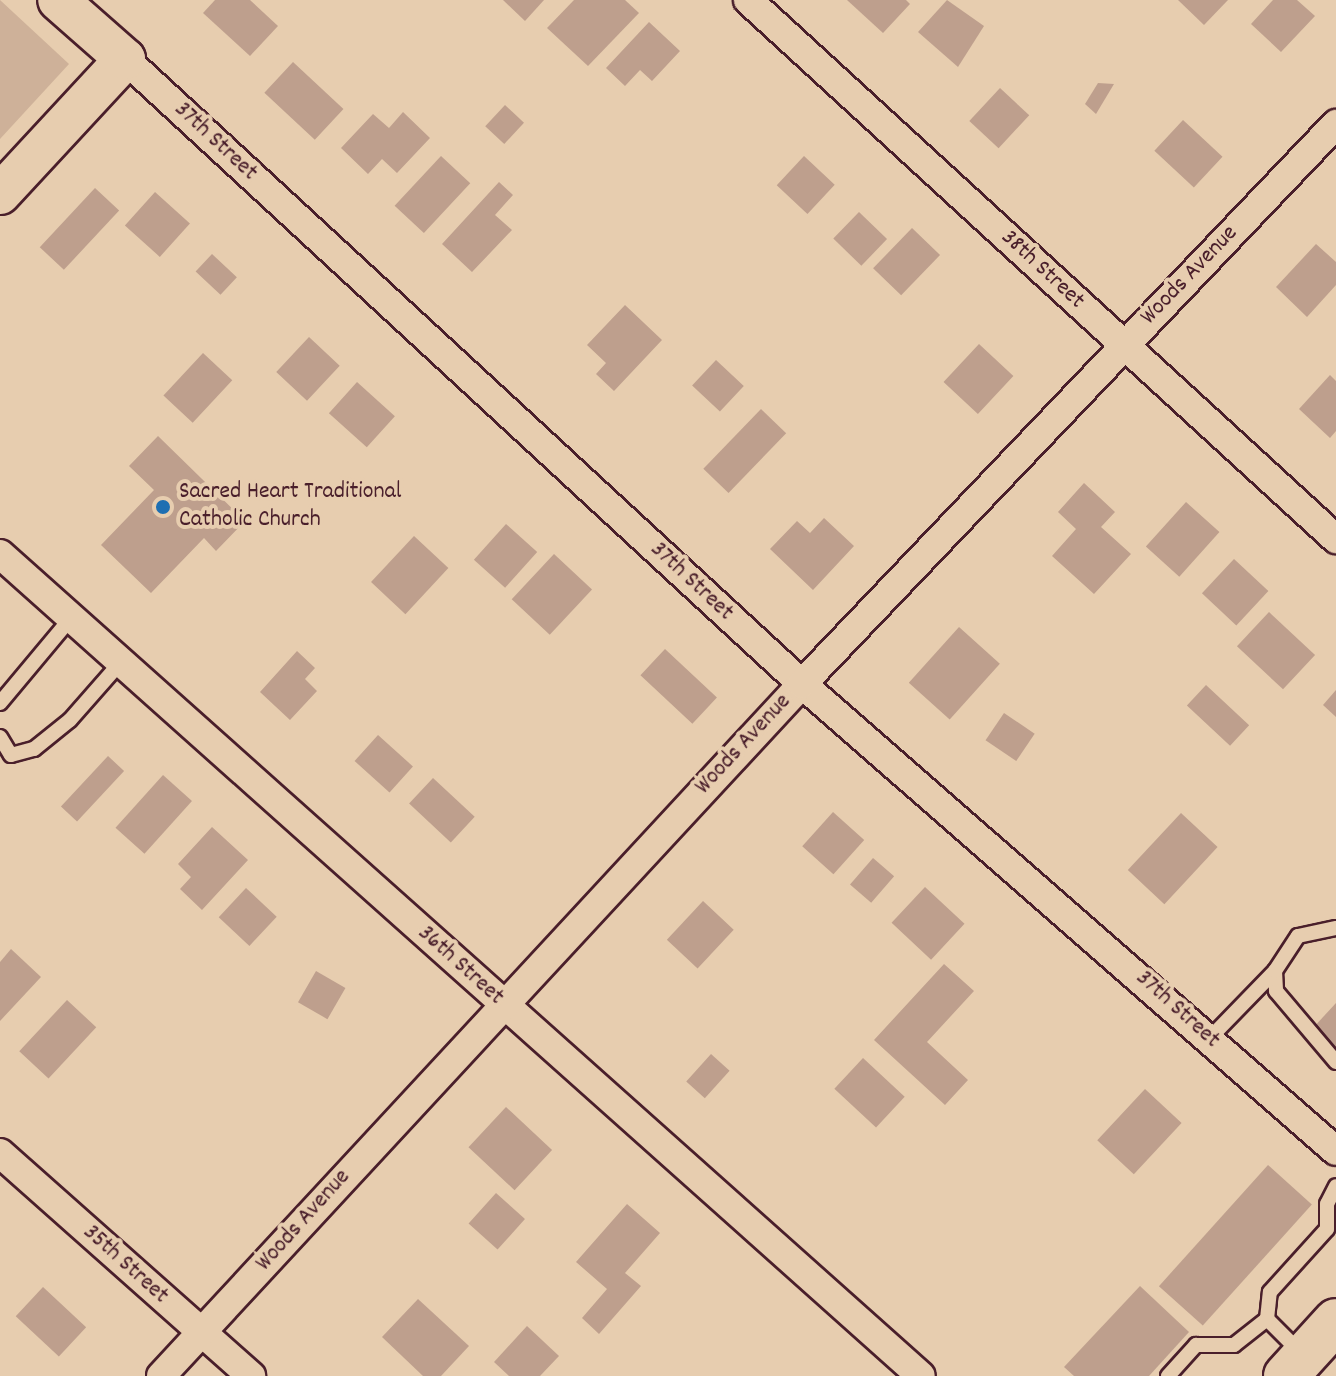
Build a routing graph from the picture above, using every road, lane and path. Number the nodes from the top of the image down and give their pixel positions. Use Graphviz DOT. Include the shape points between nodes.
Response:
graph roads {
  1 [pos="58,0"];
  2 [pos="748,0"];
  3 [pos="125,59"];
  4 [pos="1336,124"];
  5 [pos="0,194"];
  6 [pos="1124,345"];
  7 [pos="1336,539"];
  8 [pos="0,554"];
  9 [pos="71,618"];
  10 [pos="121,662"];
  11 [pos="802,684"];
  12 [pos="0,703"];
  13 [pos="0,737"];
  14 [pos="1336,928"];
  15 [pos="1275,971"];
  16 [pos="502,1004"];
  17 [pos="1209,1039"];
  18 [pos="1336,1062"];
  19 [pos="1336,1151"];
  20 [pos="0,1153"];
  21 [pos="1336,1186"];
  22 [pos="1267,1319"];
  23 [pos="1336,1321"];
  24 [pos="201,1334"];
  25 [pos="1295,1366"];
  26 [pos="161,1376"];
  27 [pos="251,1376"];
  28 [pos="921,1376"];
  29 [pos="1168,1376"];
  1 -- 3 [label="street, 37th Street"];
  2 -- 6 [label="street, 38th Street"];
  3 -- 5 [label="street"];
  3 -- 11 [label="street, 37th Street"];
  4 -- 6 [label="street, Woods Avenue"];
  6 -- 7 [label="street, 38th Street"];
  6 -- 11 [label="street, Woods Avenue"];
  8 -- 9 [label="street, 36th Street"];
  9 -- 10 [label="street, 36th Street"];
  9 -- 12 [label="lane"];
  10 -- 13 [label="lane" via="70,720 34,749 11,755"];
  10 -- 16 [label="street, 36th Street"];
  11 -- 16 [label="street, Woods Avenue"];
  11 -- 17 [label="street, 37th Street"];
  14 -- 15 [label="lane" via="1298,936"];
  15 -- 17 [label="lane"];
  15 -- 18 [label="lane" via="1276,991"];
  16 -- 24 [label="street, Woods Avenue"];
  16 -- 28 [label="street, 36th Street"];
  17 -- 19 [label="street, 37th Street"];
  20 -- 24 [label="street, 35th Street"];
  21 -- 22 [label="lane" via="1327,1204 1327,1229 1270,1292"];
  22 -- 25 [label="lane"];
  22 -- 29 [label="lane" via="1234,1345 1196,1345"];
  23 -- 25 [label="main road"];
  24 -- 26 [label="street, Woods Avenue"];
  24 -- 27 [label="street, 35th Street"];
}
